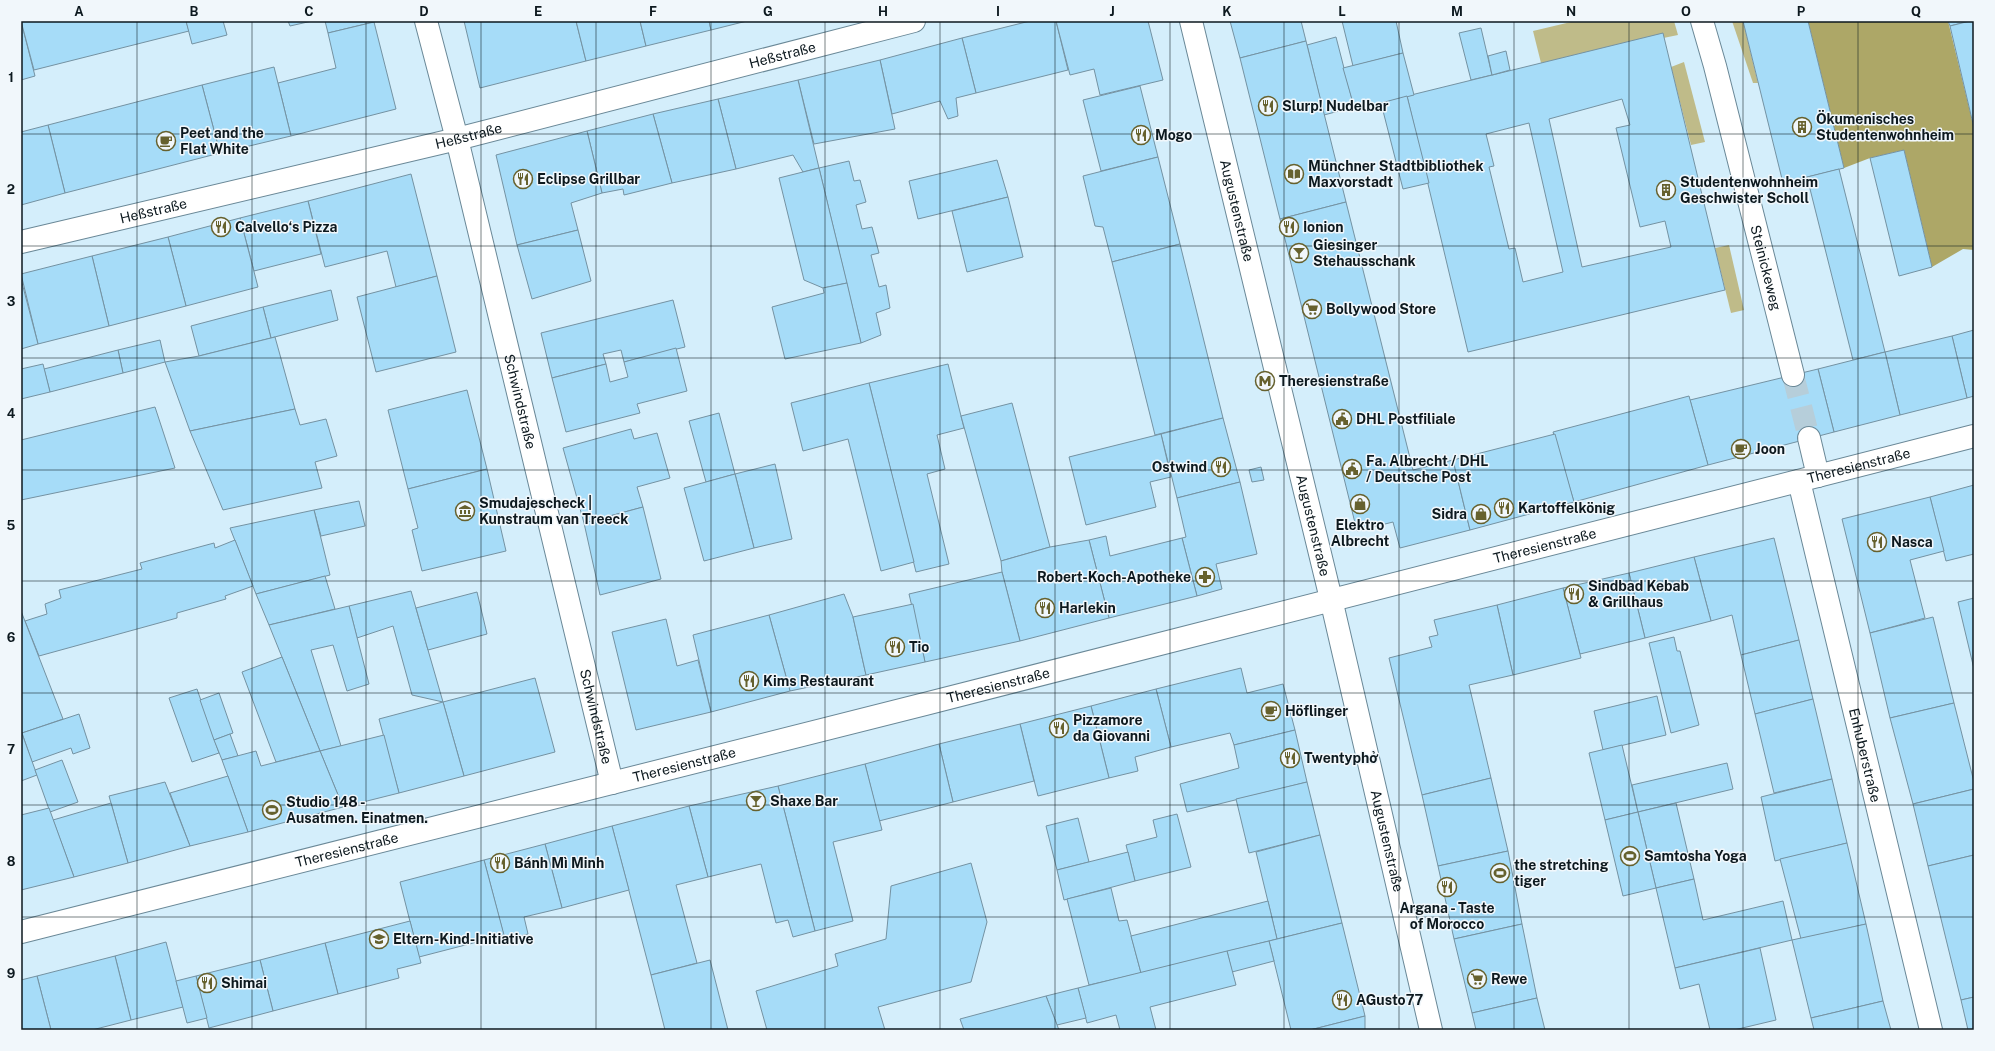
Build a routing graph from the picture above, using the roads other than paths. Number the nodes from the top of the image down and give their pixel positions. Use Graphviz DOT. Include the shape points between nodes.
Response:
graph roads {
  1 [pos="426,21"];
  2 [pos="914,21"];
  3 [pos="1191,21"];
  4 [pos="1702,21"];
  5 [pos="457,139"];
  6 [pos="21,242"];
  7 [pos="1793,375"];
  8 [pos="1974,436"];
  9 [pos="1809,438"];
  10 [pos="1809,478"];
  11 [pos="1331,599"];
  12 [pos="612,784"];
  13 [pos="21,932"];
  14 [pos="1431,1030"];
  15 [pos="1931,1030"];
  1 -- 5 [label="street, Schwindstraße"];
  2 -- 5 [label="street, Heßstraße"];
  3 -- 11 [label="street, Augustenstraße"];
  4 -- 7 [label="street, Steinickeweg"];
  5 -- 6 [label="street, Heßstraße"];
  5 -- 12 [label="street, Schwindstraße"];
  8 -- 10 [label="street, Theresienstraße"];
  9 -- 10 [label="street"];
  10 -- 11 [label="street, Theresienstraße"];
  10 -- 15 [label="street, Enhuberstraße"];
  11 -- 12 [label="street, Theresienstraße" via="1219,630"];
  11 -- 14 [label="street, Augustenstraße"];
  12 -- 13 [label="street, Theresienstraße"];
}
